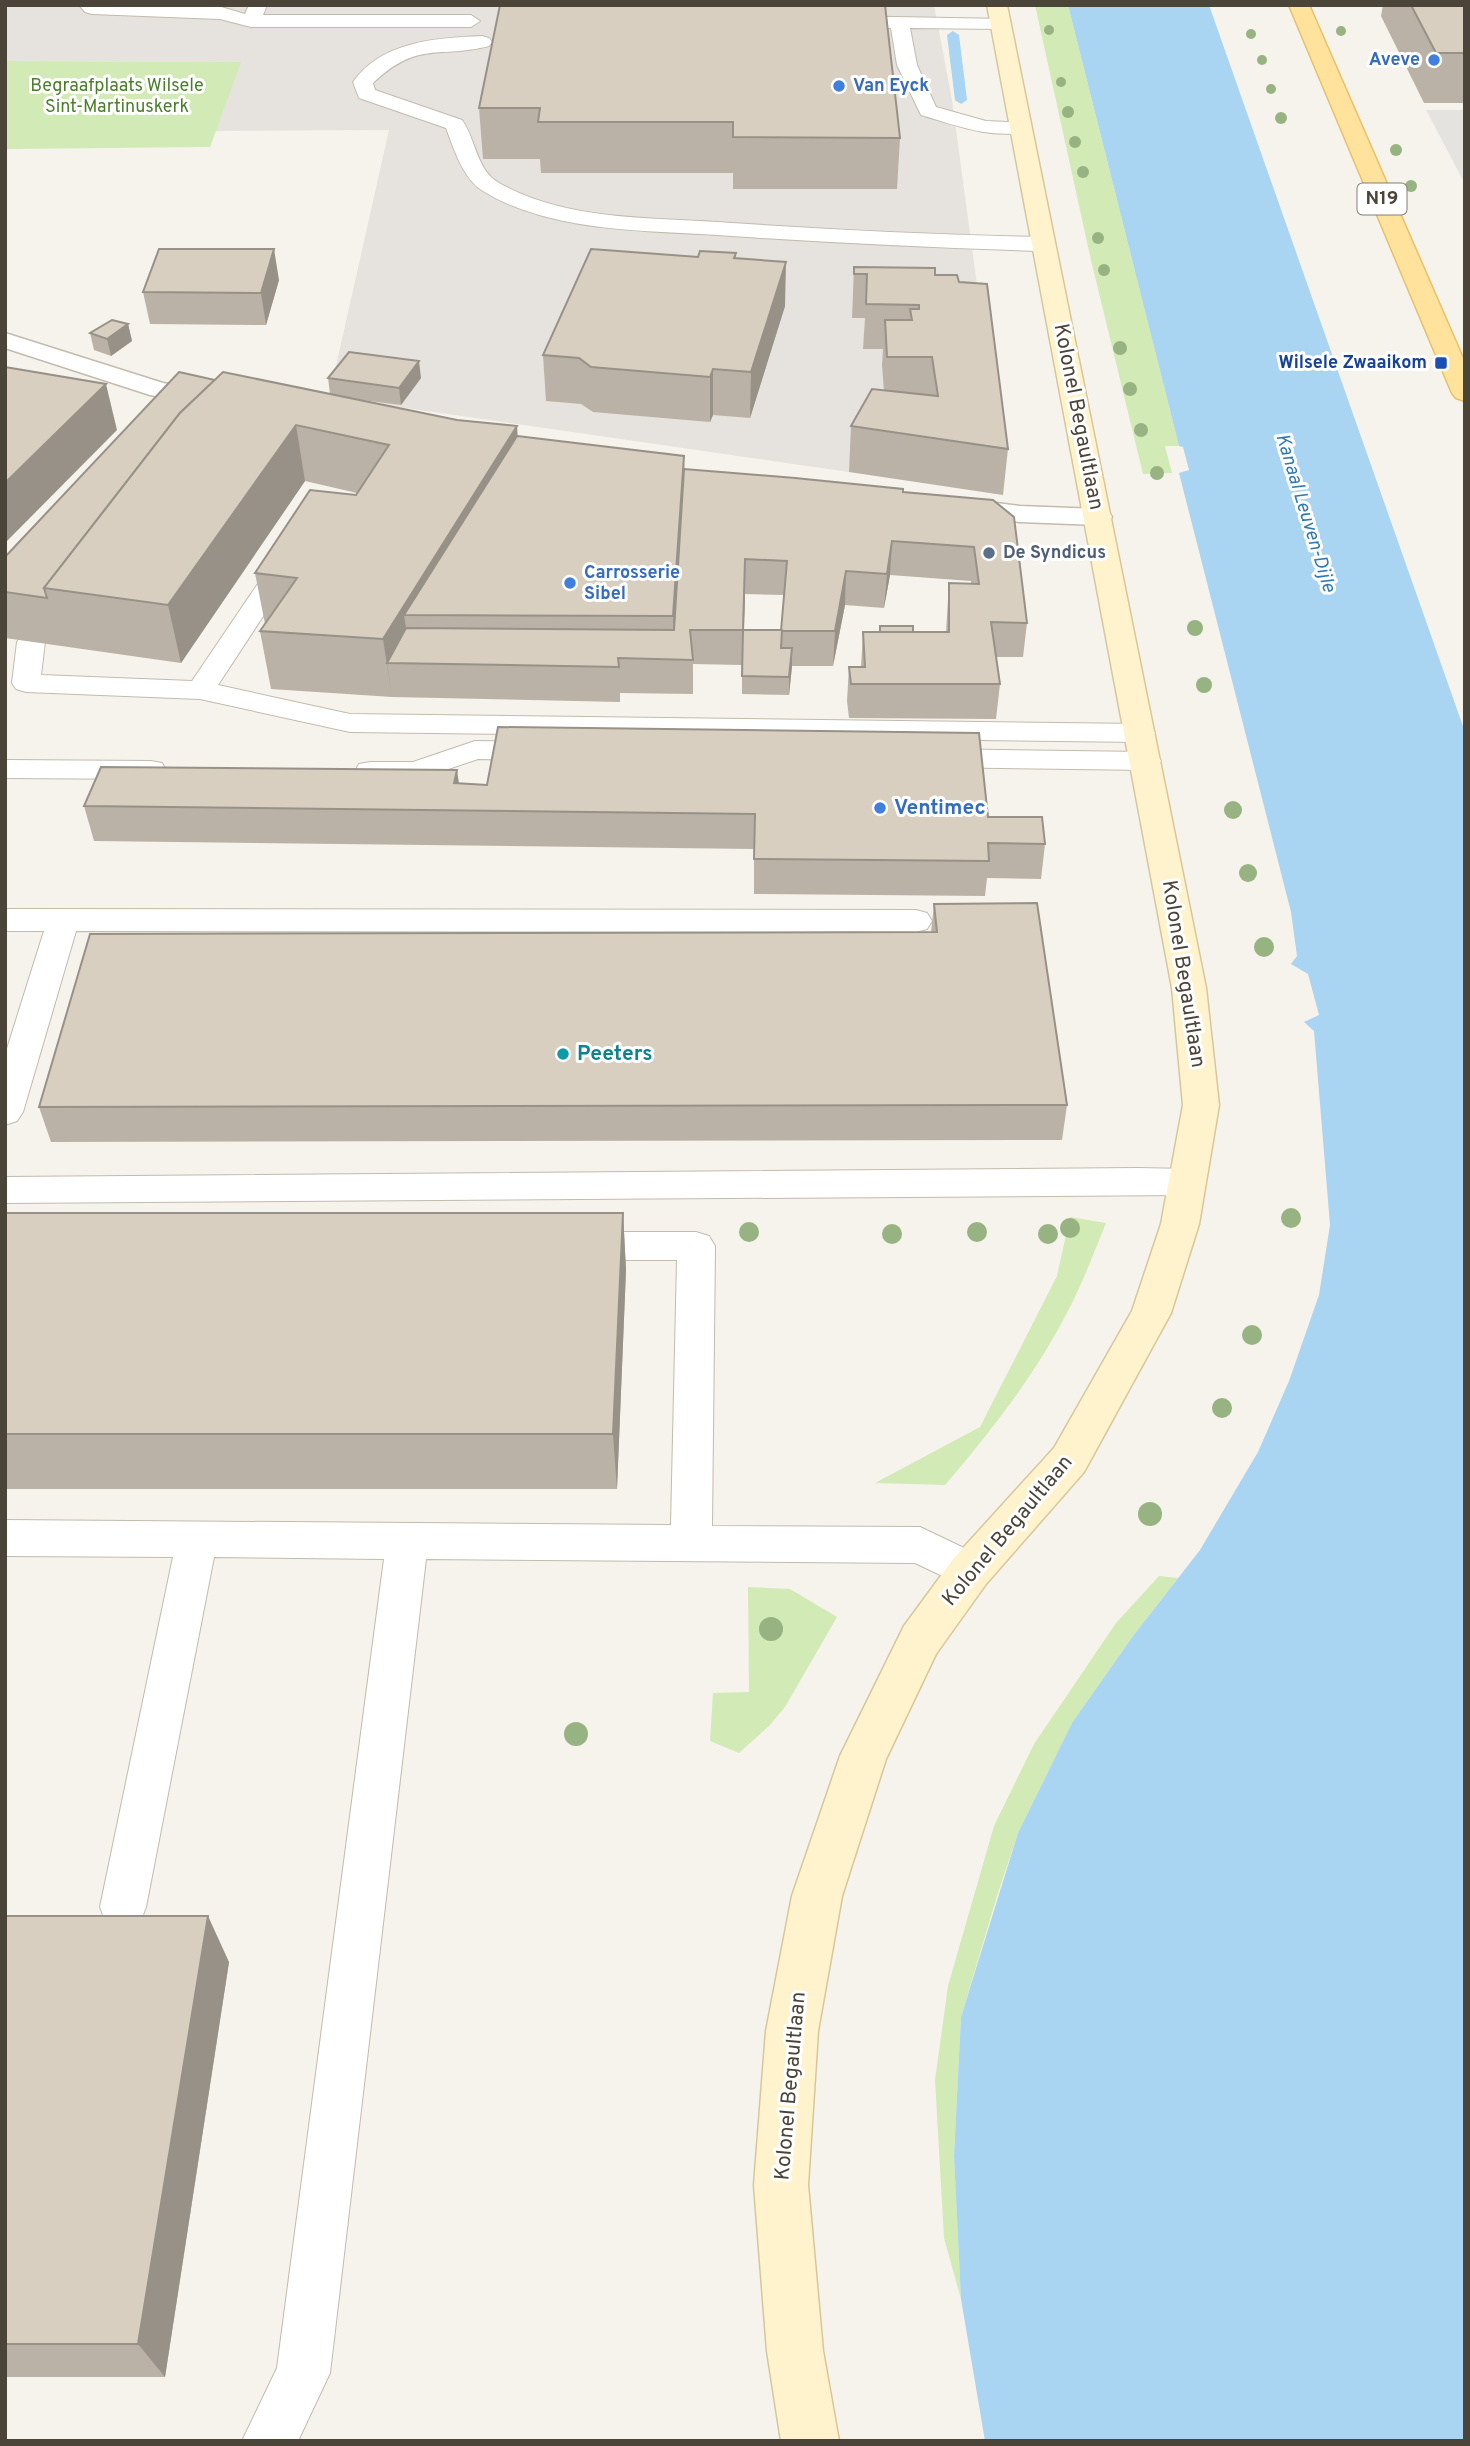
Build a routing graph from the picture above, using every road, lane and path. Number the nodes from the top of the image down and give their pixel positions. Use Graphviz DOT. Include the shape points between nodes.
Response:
graph roads {
  1 [pos="88,5"];
  2 [pos="926,5"];
  3 [pos="1299,5"];
  4 [pos="255,13"];
  5 [pos="999,14"];
  6 [pos="491,21"];
  7 [pos="823,22"];
  8 [pos="900,23"];
  9 [pos="482,42"];
  10 [pos="1021,127"];
  11 [pos="1044,244"];
  12 [pos="5,340"];
  13 [pos="1465,393"];
  14 [pos="182,394"];
  15 [pos="237,402"];
  16 [pos="164,414"];
  17 [pos="937,503"];
  18 [pos="1098,517"];
  19 [pos="300,540"];
  20 [pos="31,642"];
  21 [pos="200,690"];
  22 [pos="1143,747"];
  23 [pos="5,769"];
  24 [pos="183,770"];
  25 [pos="348,771"];
  26 [pos="5,920"];
  27 [pos="63,920"];
  28 [pos="916,921"];
  29 [pos="5,1112"];
  30 [pos="1188,1182"];
  31 [pos="5,1190"];
  32 [pos="536,1246"];
  33 [pos="5,1538"];
  34 [pos="197,1539"];
  35 [pos="407,1542"];
  36 [pos="691,1544"];
  37 [pos="970,1571"];
  38 [pos="123,1907"];
  39 [pos="269,2441"];
  40 [pos="810,2441"];
  1 -- 4 [label="lane"];
  2 -- 5 [label="lane"];
  3 -- 13 [label="main road, N19"];
  4 -- 6 [label="lane"];
  5 -- 8 [label="lane"];
  5 -- 10 [label="street, Kolonel Begaultlaan"];
  7 -- 8 [label="lane"];
  8 -- 10 [label="lane" via="907,65 928,111 985,127"];
  9 -- 11 [label="lane" via="435,44 402,52 377,66 363,82 366,94 455,124 467,155 488,186 544,208 595,220 901,241"];
  10 -- 11 [label="street, Kolonel Begaultlaan"];
  11 -- 18 [label="street, Kolonel Begaultlaan"];
  12 -- 14 [label="street"];
  14 -- 15 [label="street"];
  14 -- 16 [label="lane"];
  17 -- 18 [label="street" via="1020,514"];
  18 -- 22 [label="street, Kolonel Begaultlaan"];
  19 -- 21 [label="lane"];
  20 -- 21 [label="lane" via="26,683"];
  21 -- 22 [label="lane" via="350,723"];
  22 -- 25 [label="lane" via="475,750 416,771"];
  22 -- 30 [label="street, Kolonel Begaultlaan" via="1189,988 1202,1105"];
  23 -- 24 [label="lane"];
  26 -- 27 [label="lane"];
  27 -- 28 [label="lane"];
  27 -- 29 [label="lane"];
  30 -- 31 [label="lane"];
  30 -- 37 [label="street, Kolonel Begaultlaan" via="1180,1224 1151,1313 1076,1449"];
  32 -- 36 [label="lane" via="696,1246"];
  33 -- 34 [label="lane"];
  34 -- 35 [label="lane"];
  34 -- 38 [label="lane"];
  35 -- 36 [label="lane"];
  35 -- 39 [label="lane" via="303,2373"];
  36 -- 37 [label="lane" via="920,1545"];
  37 -- 40 [label="street, Kolonel Begaultlaan" via="920,1640 863,1756 817,1896 792,2031 781,2185 795,2351"];
}
